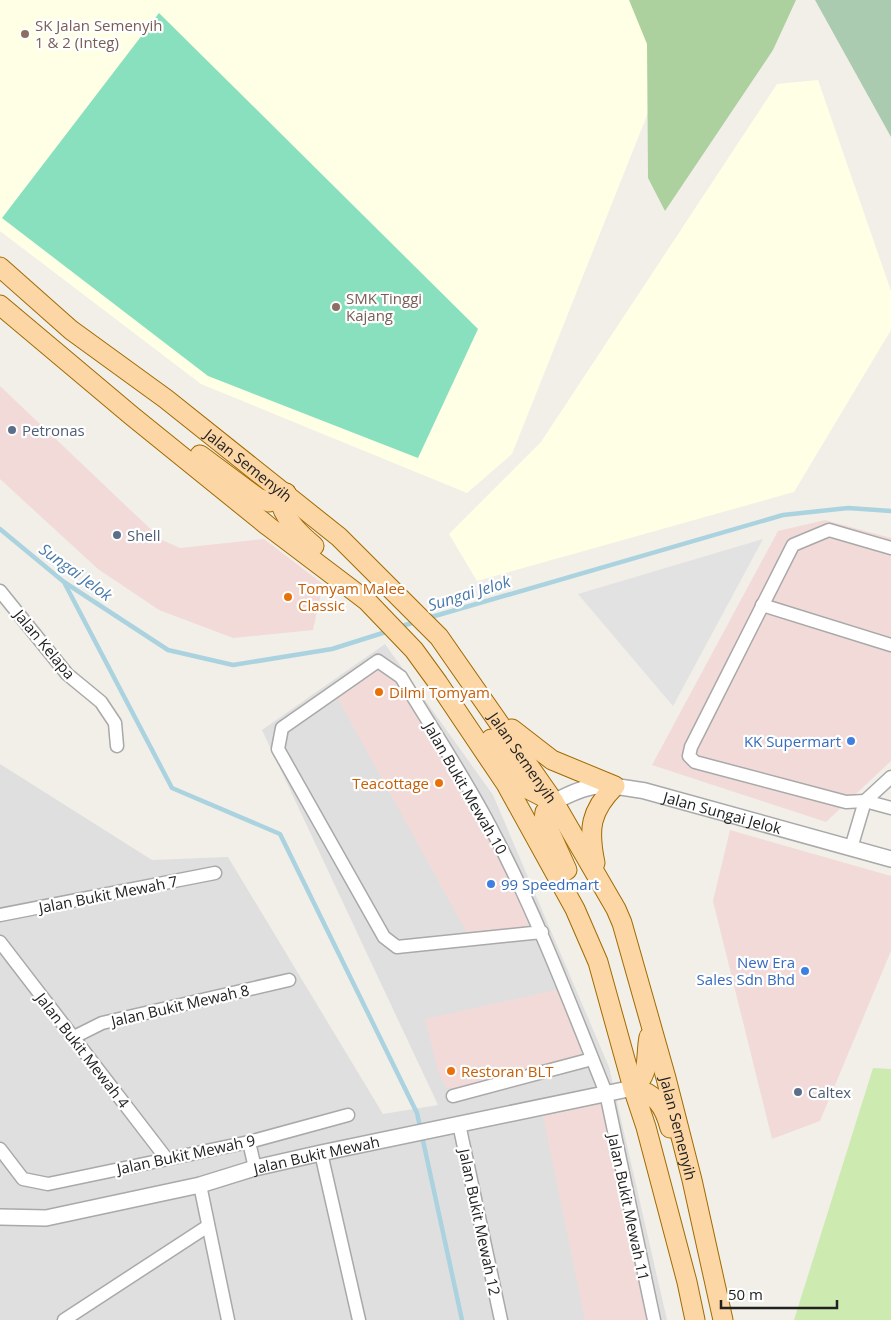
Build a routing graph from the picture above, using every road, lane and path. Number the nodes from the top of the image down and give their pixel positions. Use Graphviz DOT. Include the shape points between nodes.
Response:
graph roads {
  1 [pos="0,267"];
  2 [pos="0,305"];
  3 [pos="132,416"];
  4 [pos="286,493"];
  5 [pos="891,548"];
  6 [pos="0,591"];
  7 [pos="364,599"];
  8 [pos="762,605"];
  9 [pos="891,645"];
  10 [pos="438,683"];
  11 [pos="495,715"];
  12 [pos="117,746"];
  13 [pos="891,777"];
  14 [pos="615,786"];
  15 [pos="865,801"];
  16 [pos="554,802"];
  17 [pos="891,808"];
  18 [pos="851,848"];
  19 [pos="891,858"];
  20 [pos="215,873"];
  21 [pos="599,879"];
  22 [pos="575,909"];
  23 [pos="0,915"];
  24 [pos="542,932"];
  25 [pos="0,942"];
  26 [pos="289,980"];
  27 [pos="651,1028"];
  28 [pos="74,1037"];
  29 [pos="592,1059"];
  30 [pos="632,1088"];
  31 [pos="606,1094"];
  32 [pos="453,1096"];
  33 [pos="348,1114"];
  34 [pos="460,1124"];
  35 [pos="248,1142"];
  36 [pos="0,1149"];
  37 [pos="321,1153"];
  38 [pos="166,1158"];
  39 [pos="255,1168"];
  40 [pos="692,1180"];
  41 [pos="200,1185"];
  42 [pos="0,1217"];
  43 [pos="208,1226"];
  44 [pos="64,1320"];
  45 [pos="228,1320"];
  46 [pos="359,1320"];
  47 [pos="501,1320"];
  48 [pos="654,1320"];
  49 [pos="695,1320"];
  50 [pos="723,1320"];
  1 -- 4 [label="main road, Jalan Semenyih" via="71,330"];
  2 -- 3 [label="main road, Jalan Semenyih"];
  3 -- 4 [label="main road" via="157,425 258,498 269,502"];
  3 -- 7 [label="main road, Jalan Semenyih"];
  4 -- 7 [label="main road" via="281,505 285,517 332,560"];
  4 -- 11 [label="main road, Jalan Semenyih" via="339,537 439,637"];
  5 -- 8 [label="street" via="829,530 792,545"];
  6 -- 12 [label="street, Jalan Kelapa" via="67,674 100,702 115,723"];
  7 -- 10 [label="main road, Jalan Semenyih" via="414,650"];
  8 -- 9 [label="street"];
  8 -- 15 [label="street" via="688,756 695,762 846,802"];
  10 -- 16 [label="main road" via="460,699 526,788"];
  10 -- 22 [label="main road, Jalan Semenyih" via="506,784"];
  11 -- 14 [label="main road" via="552,760"];
  11 -- 16 [label="main road, Jalan Semenyih"];
  13 -- 15 [label="street"];
  14 -- 16 [label="street, Jalan Sungai Jelok" via="581,788"];
  14 -- 18 [label="street, Jalan Sungai Jelok" via="676,799"];
  14 -- 21 [label="main road" via="601,800 594,816 590,840"];
  15 -- 17 [label="street"];
  15 -- 18 [label="street"];
  16 -- 21 [label="main road, Jalan Semenyih"];
  16 -- 22 [label="main road" via="545,812 544,819 576,890"];
  18 -- 19 [label="street, Jalan Sungai Jelok"];
  20 -- 23 [label="street, Jalan Bukit Mewah 7"];
  21 -- 27 [label="main road, Jalan Semenyih" via="622,923"];
  22 -- 30 [label="main road, Jalan Semenyih" via="598,962"];
  24 -- 24 [label="street, Jalan Bukit Mewah 10" via="397,947 384,937 278,749 282,728 378,661 401,677 491,827"];
  24 -- 29 [label="street, Jalan Bukit Mewah 10"];
  25 -- 28 [label="street, Jalan Bukit Mewah 4"];
  26 -- 28 [label="street, Jalan Bukit Mewah 8" via="102,1023"];
  27 -- 30 [label="main road" via="647,1068 642,1079"];
  27 -- 40 [label="main road, Jalan Semenyih"];
  28 -- 38 [label="street, Jalan Bukit Mewah 4"];
  29 -- 31 [label="street, Jalan Bukit Mewah 10"];
  29 -- 32 [label="street"];
  30 -- 31 [label="street, Jalan Bukit Mewah"];
  30 -- 40 [label="main road" via="648,1092 657,1100 667,1119 684,1172"];
  30 -- 49 [label="main road, Jalan Semenyih" via="648,1136"];
  31 -- 34 [label="street, Jalan Bukit Mewah"];
  31 -- 48 [label="street, Jalan Bukit Mewah 11"];
  33 -- 35 [label="street, Jalan Bukit Mewah 9"];
  34 -- 37 [label="street, Jalan Bukit Mewah"];
  34 -- 47 [label="street, Jalan Bukit Mewah 12"];
  35 -- 38 [label="street, Jalan Bukit Mewah 9"];
  35 -- 39 [label="street"];
  36 -- 38 [label="street, Jalan Bukit Mewah 9" via="23,1178 48,1184"];
  37 -- 39 [label="street, Jalan Bukit Mewah"];
  37 -- 46 [label="street"];
  39 -- 41 [label="street, Jalan Bukit Mewah"];
  40 -- 50 [label="main road, Jalan Semenyih"];
  41 -- 42 [label="street, Jalan Bukit Mewah" via="46,1218"];
  41 -- 43 [label="street"];
  43 -- 44 [label="street"];
  43 -- 45 [label="street"];
}
